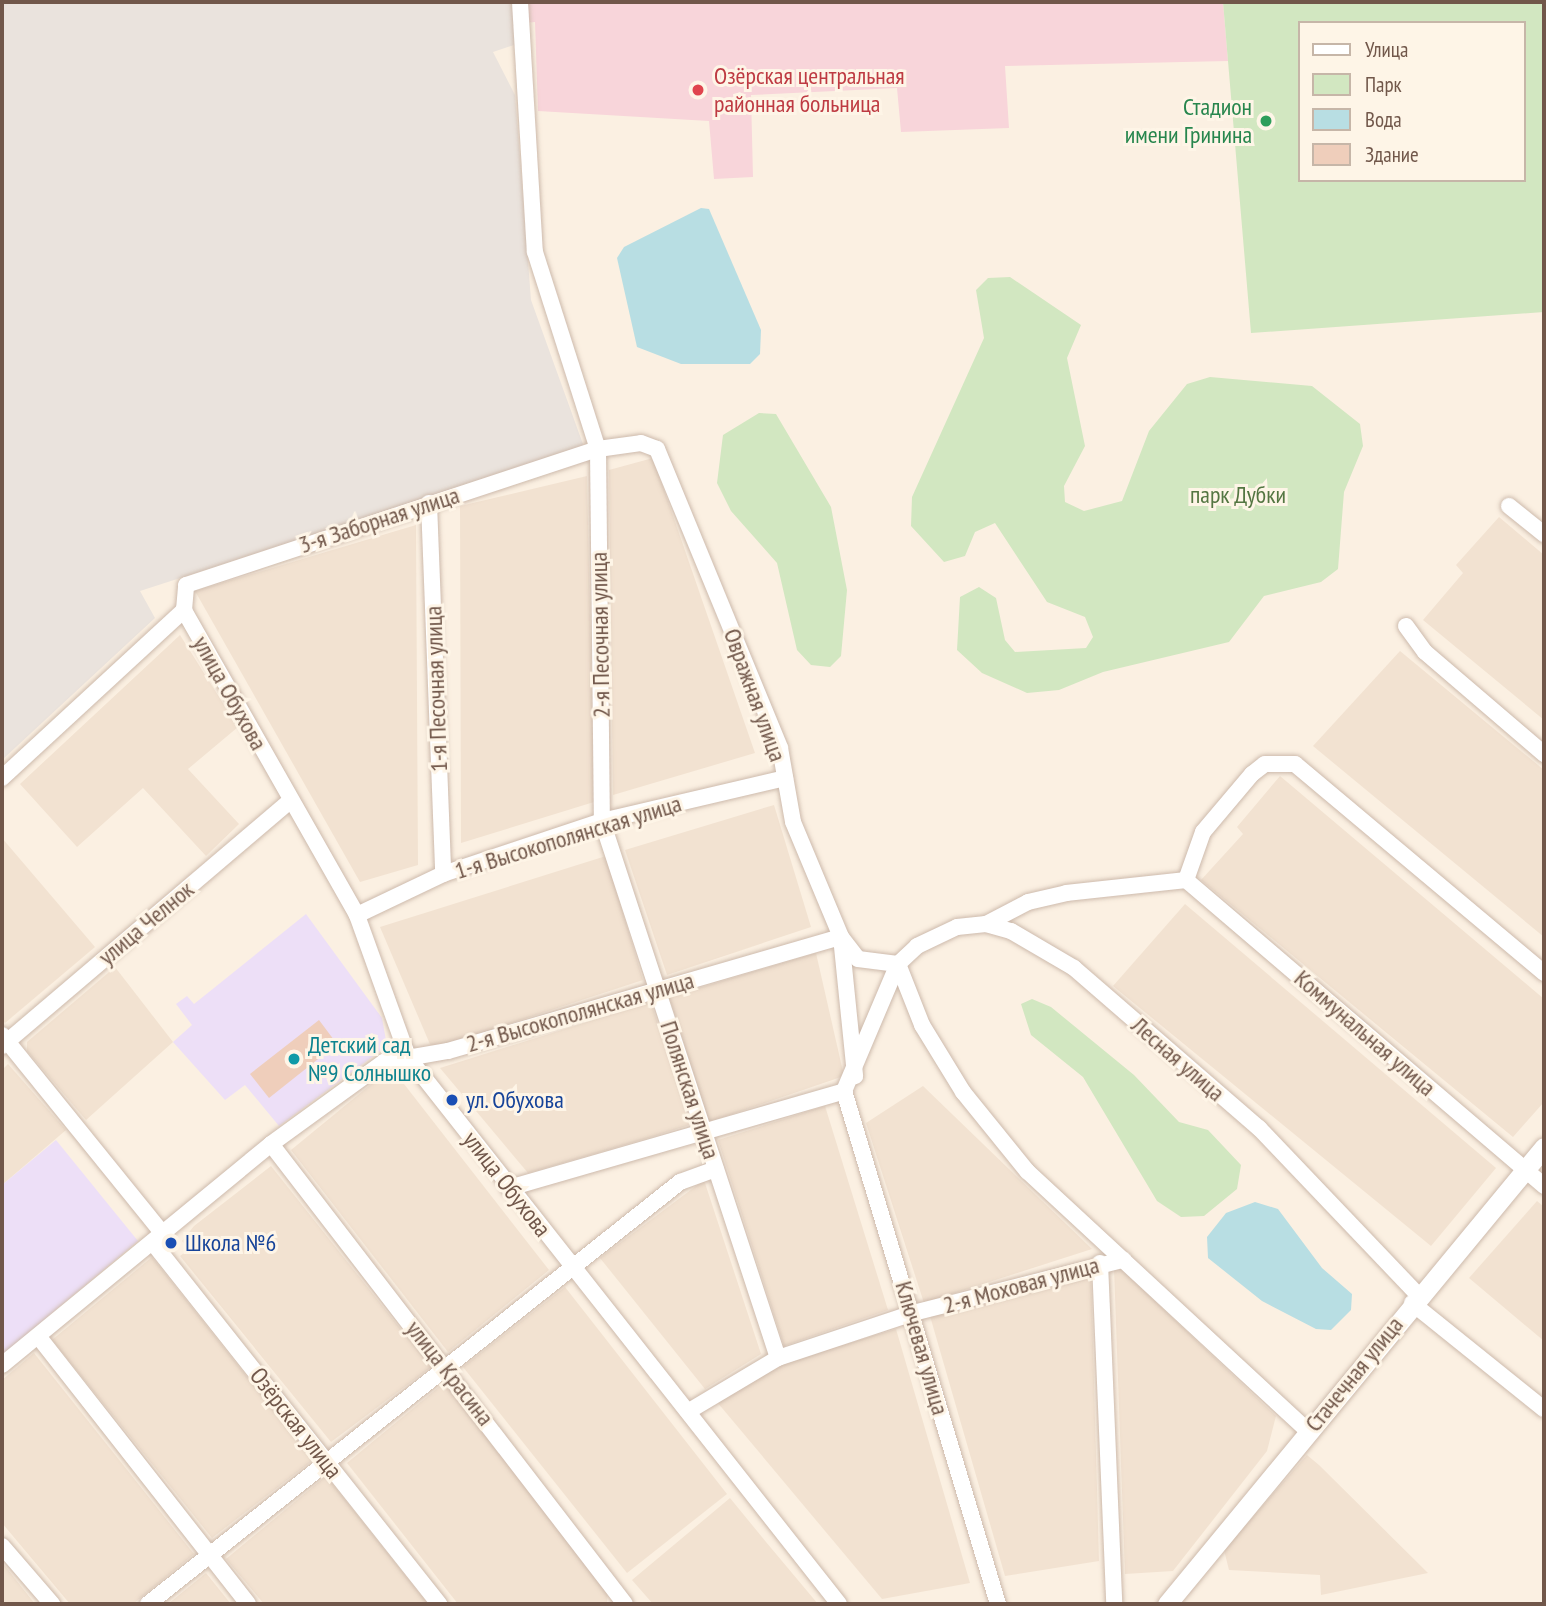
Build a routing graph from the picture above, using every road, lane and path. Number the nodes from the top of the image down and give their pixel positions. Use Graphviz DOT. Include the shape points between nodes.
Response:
graph roads {
  1 [pos="520,2"];
  2 [pos="598,449"];
  3 [pos="429,503"];
  4 [pos="1509,506"];
  5 [pos="1544,534"];
  6 [pos="184,610"];
  7 [pos="1406,626"];
  8 [pos="1544,754"];
  9 [pos="2,778"];
  10 [pos="785,778"];
  11 [pos="290,801"];
  12 [pos="602,821"];
  13 [pos="443,874"];
  14 [pos="1186,880"];
  15 [pos="357,915"];
  16 [pos="986,924"];
  17 [pos="841,937"];
  18 [pos="898,964"];
  19 [pos="1544,973"];
  20 [pos="656,989"];
  21 [pos="4,1041"];
  22 [pos="408,1057"];
  23 [pos="855,1076"];
  24 [pos="844,1091"];
  25 [pos="704,1132"];
  26 [pos="271,1144"];
  27 [pos="1544,1147"];
  28 [pos="716,1169"];
  29 [pos="1525,1170"];
  30 [pos="1544,1186"];
  31 [pos="509,1188"];
  32 [pos="158,1238"];
  33 [pos="1124,1260"];
  34 [pos="1100,1263"];
  35 [pos="573,1268"];
  36 [pos="1415,1299"];
  37 [pos="913,1313"];
  38 [pos="38,1336"];
  39 [pos="778,1358"];
  40 [pos="2,1365"];
  41 [pos="446,1368"];
  42 [pos="1544,1409"];
  43 [pos="689,1411"];
  44 [pos="1308,1431"];
  45 [pos="327,1462"];
  46 [pos="2,1546"];
  47 [pos="211,1555"];
  48 [pos="52,1604"];
  49 [pos="148,1604"];
  50 [pos="248,1604"];
  51 [pos="439,1604"];
  52 [pos="625,1604"];
  53 [pos="839,1604"];
  54 [pos="998,1604"];
  55 [pos="1114,1604"];
  56 [pos="1167,1604"];
  1 -- 2 [label="street, 2-я Песочная улица" via="535,252"];
  2 -- 3 [label="street, 3-я Заборная улица"];
  2 -- 10 [label="street, Овражная улица" via="641,443 657,449 780,748"];
  2 -- 12 [label="street, 2-я Песочная улица"];
  3 -- 6 [label="street, 3-я Заборная улица" via="186,585"];
  3 -- 13 [label="street, 1-я Песочная улица"];
  4 -- 5 [label="street"];
  6 -- 9 [label="street"];
  6 -- 11 [label="street, улица Обухова"];
  7 -- 8 [label="street" via="1425,652"];
  10 -- 12 [label="street, 1-я Высокополянская улица"];
  10 -- 17 [label="street, Овражная улица" via="793,822"];
  11 -- 15 [label="street, улица Обухова"];
  11 -- 21 [label="street, улица Челнок"];
  12 -- 13 [label="street, 1-я Высокополянская улица"];
  12 -- 20 [label="street, Полянская улица"];
  13 -- 15 [label="street, 1-я Высокополянская улица"];
  14 -- 16 [label="street" via="1066,893 1028,902"];
  14 -- 19 [label="street" via="1203,832 1252,774 1265,764 1295,764"];
  14 -- 29 [label="street, Коммунальная улица"];
  15 -- 22 [label="street, улица Обухова"];
  16 -- 18 [label="street" via="957,927 917,946"];
  16 -- 36 [label="street, Лесная улица" via="1074,968 1259,1128"];
  17 -- 18 [label="street, Овражная улица" via="858,959"];
  17 -- 20 [label="street, 2-я Высокополянская улица"];
  17 -- 23 [label="street"];
  18 -- 23 [label="street"];
  18 -- 33 [label="street" via="922,1025 963,1092 1027,1171"];
  20 -- 22 [label="street, 2-я Высокополянская улица"];
  20 -- 25 [label="street, Полянская улица"];
  21 -- 32 [label="street, Озёрская улица"];
  22 -- 26 [label="street, 2-я Высокополянская улица" via="368,1070"];
  22 -- 31 [label="street, улица Обухова"];
  23 -- 24 [label="street"];
  24 -- 25 [label="street"];
  24 -- 37 [label="street, Ключевая улица"];
  25 -- 28 [label="street, Полянская улица"];
  25 -- 31 [label="street"];
  26 -- 32 [label="street, 2-я Высокополянская улица"];
  26 -- 41 [label="street, улица Красина"];
  27 -- 29 [label="street, Стачечная улица"];
  28 -- 35 [label="street" via="680,1182"];
  28 -- 39 [label="street, Полянская улица"];
  29 -- 30 [label="street, Коммунальная улица"];
  29 -- 36 [label="street, Стачечная улица"];
  31 -- 35 [label="street, улица Обухова"];
  32 -- 38 [label="street, 2-я Высокополянская улица"];
  32 -- 45 [label="street, Озёрская улица"];
  33 -- 34 [label="street, 2-я Моховая улица"];
  33 -- 44 [label="street"];
  34 -- 37 [label="street, 2-я Моховая улица"];
  34 -- 55 [label="street"];
  35 -- 41 [label="street"];
  35 -- 43 [label="street, улица Обухова"];
  36 -- 42 [label="street, Лесная улица"];
  36 -- 44 [label="street, Стачечная улица"];
  37 -- 39 [label="street, 2-я Моховая улица"];
  37 -- 54 [label="street, Ключевая улица"];
  38 -- 40 [label="street, 2-я Высокополянская улица"];
  38 -- 47 [label="street"];
  39 -- 43 [label="street, 2-я Моховая улица"];
  41 -- 45 [label="street"];
  41 -- 52 [label="street, улица Красина"];
  43 -- 53 [label="street, улица Обухова"];
  44 -- 56 [label="street, Стачечная улица"];
  45 -- 47 [label="street"];
  45 -- 51 [label="street, Озёрская улица"];
  46 -- 48 [label="street"];
  47 -- 49 [label="street"];
  47 -- 50 [label="street"];
}
